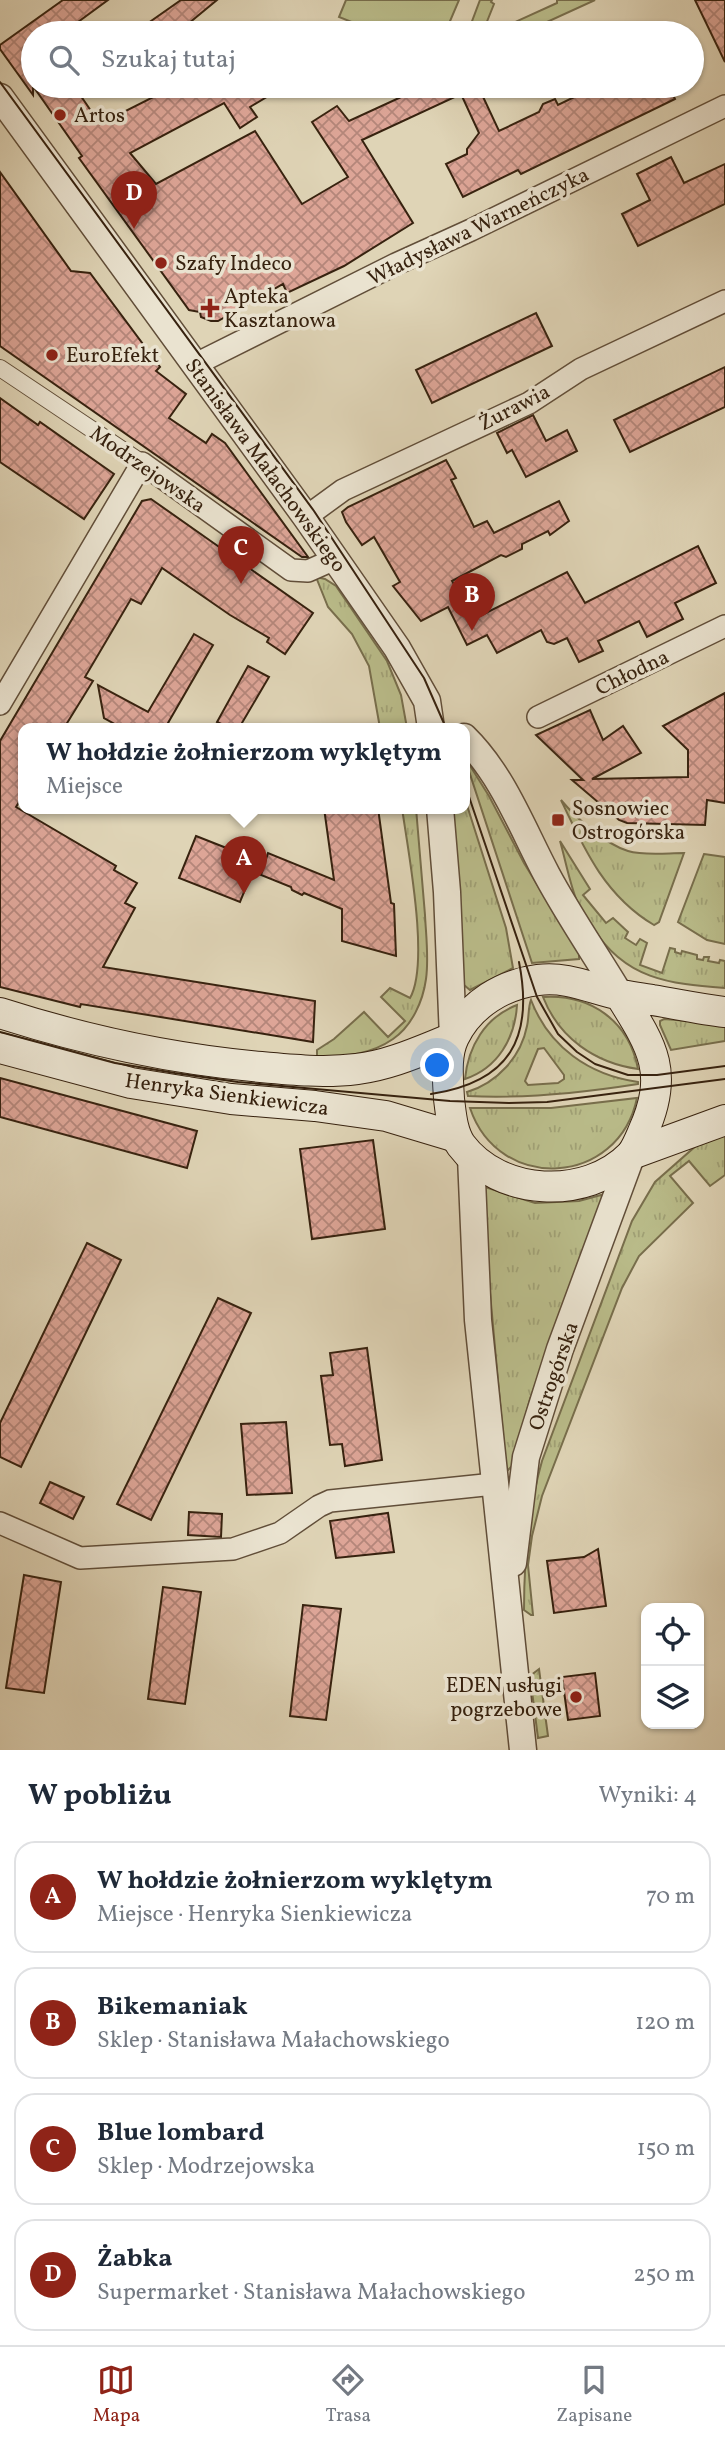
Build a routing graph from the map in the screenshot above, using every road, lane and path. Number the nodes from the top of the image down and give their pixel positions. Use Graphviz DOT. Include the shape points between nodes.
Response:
graph roads {
  1 [pos="0,97"];
  2 [pos="725,106"];
  3 [pos="725,301"];
  4 [pos="194,365"];
  5 [pos="0,368"];
  6 [pos="142,463"];
  7 [pos="306,517"];
  8 [pos="335,559"];
  9 [pos="725,626"];
  10 [pos="427,701"];
  11 [pos="0,704"];
  12 [pos="538,717"];
  13 [pos="430,723"];
  14 [pos="451,723"];
  15 [pos="470,743"];
  16 [pos="440,814"];
  17 [pos="620,995"];
  18 [pos="725,1012"];
  19 [pos="0,1013"];
  20 [pos="453,1038"];
  21 [pos="0,1048"];
  22 [pos="725,1120"];
  23 [pos="463,1147"];
  24 [pos="632,1154"];
  25 [pos="494,1484"];
  26 [pos="0,1523"];
  27 [pos="507,1607"];
  28 [pos="523,1750"];
  1 -- 4 [label="street, Stanisława Małachowskiego"];
  2 -- 4 [label="street, Władysława Warneńczyka"];
  3 -- 7 [label="street, Żurawia" via="581,369 529,403 343,489"];
  4 -- 7 [label="street, Stanisława Małachowskiego"];
  5 -- 6 [label="street, Modrzejowska"];
  6 -- 8 [label="street, Modrzejowska" via="291,570 308,571"];
  6 -- 11 [label="street"];
  7 -- 8 [label="street, Stanisława Małachowskiego"];
  8 -- 10 [label="street, Stanisława Małachowskiego" via="397,648"];
  9 -- 12 [label="street, Chłodna"];
  10 -- 13 [label="street, Stanisława Małachowskiego"];
  10 -- 14 [label="street, Stanisława Małachowskiego"];
  15 -- 17 [label="street" via="502,787 548,877"];
  16 -- 20 [label="street"];
  17 -- 18 [label="main road"];
  17 -- 20 [label="main road" via="554,978 515,985 479,1005"];
  17 -- 24 [label="main road" via="648,1040 657,1075 654,1104"];
  19 -- 20 [label="main road, Henryka Sienkiewicza" via="130,1047 291,1070 359,1069"];
  20 -- 23 [label="main road" via="448,1079"];
  21 -- 23 [label="main road, Henryka Sienkiewicza" via="142,1085 377,1115"];
  22 -- 24 [label="main road"];
  23 -- 24 [label="main road" via="490,1171 535,1186 575,1184"];
  23 -- 25 [label="street, Ostrogórska"];
  24 -- 27 [label="street, Ostrogórska" via="560,1349 526,1457"];
  25 -- 26 [label="street" via="330,1501 280,1533 233,1549 80,1558"];
  25 -- 27 [label="street, Ostrogórska"];
  27 -- 28 [label="street, Ostrogórska"];
}
